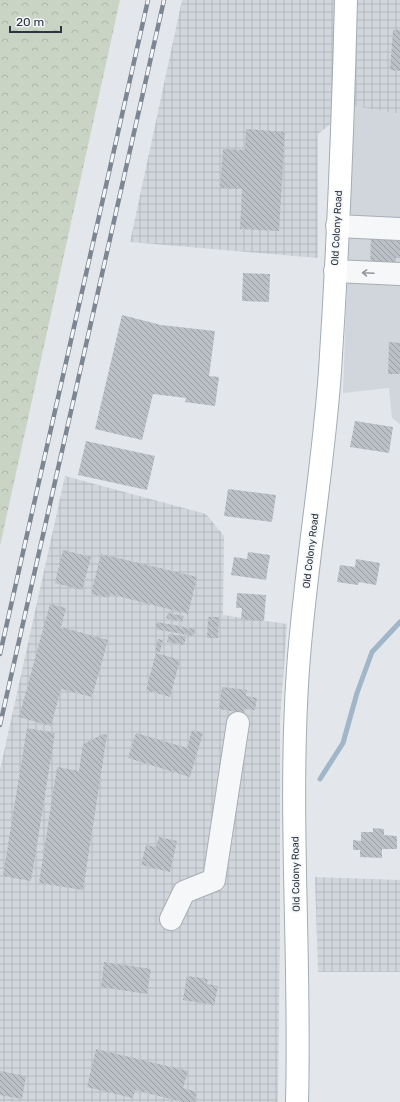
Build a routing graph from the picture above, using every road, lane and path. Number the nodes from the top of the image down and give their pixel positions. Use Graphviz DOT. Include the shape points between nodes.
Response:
graph roads {
  1 [pos="346,0"];
  2 [pos="337,226"];
  3 [pos="400,229"];
  4 [pos="335,271"];
  5 [pos="400,274"];
  6 [pos="238,723"];
  7 [pos="171,919"];
  8 [pos="297,1102"];
  1 -- 2 [label="main road, Old Colony Road"];
  2 -- 3 [label="lane"];
  2 -- 4 [label="main road, Old Colony Road"];
  5 -- 4 [label="lane, one-way"];
  4 -- 8 [label="main road, Old Colony Road" via="322,456 298,670 294,799 299,1035"];
  6 -- 7 [label="lane" via="214,880 184,892"];
}
